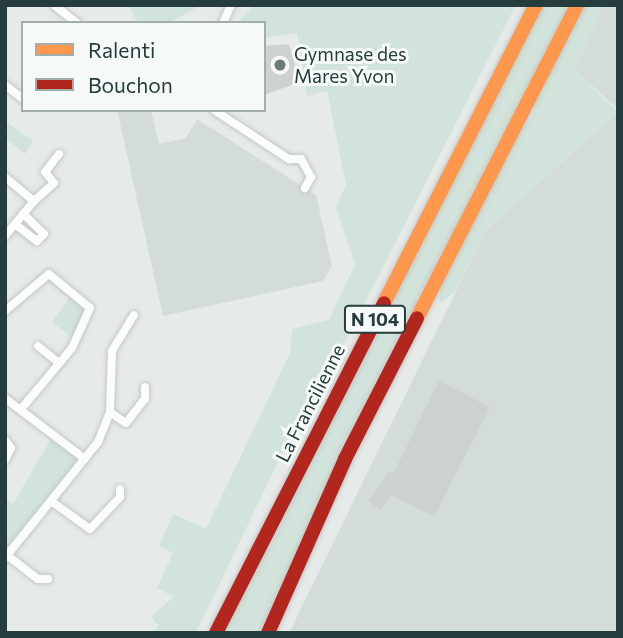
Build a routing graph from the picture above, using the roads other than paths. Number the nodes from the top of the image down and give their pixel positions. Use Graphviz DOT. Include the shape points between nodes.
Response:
graph roads {
  1 [pos="54,5"];
  2 [pos="231,5"];
  3 [pos="536,5"];
  4 [pos="578,5"];
  5 [pos="74,21"];
  6 [pos="224,21"];
  7 [pos="5,85"];
  8 [pos="21,97"];
  9 [pos="217,112"];
  10 [pos="59,154"];
  11 [pos="5,177"];
  12 [pos="305,188"];
  13 [pos="34,201"];
  14 [pos="23,214"];
  15 [pos="15,224"];
  16 [pos="5,236"];
  17 [pos="5,311"];
  18 [pos="134,315"];
  19 [pos="38,346"];
  20 [pos="59,363"];
  21 [pos="145,387"];
  22 [pos="5,398"];
  23 [pos="22,408"];
  24 [pos="110,412"];
  25 [pos="5,440"];
  26 [pos="85,459"];
  27 [pos="5,460"];
  28 [pos="120,489"];
  29 [pos="51,501"];
  30 [pos="6,556"];
  31 [pos="48,579"];
  32 [pos="216,633"];
  33 [pos="268,633"];
  1 -- 5 [label="street"];
  2 -- 6 [label="street"];
  3 -- 32 [label="highway, La Francilienne / N 104"];
  4 -- 33 [label="highway, N 104" via="345,458"];
  7 -- 8 [label="street"];
  9 -- 12 [label="street" via="289,159 301,159 312,177"];
  10 -- 13 [label="street" via="45,172 54,183"];
  11 -- 13 [label="street"];
  13 -- 14 [label="street"];
  14 -- 15 [label="street"];
  14 -- 15 [label="street" via="45,232 39,241"];
  15 -- 16 [label="street"];
  17 -- 20 [label="street" via="49,274 88,302 90,314"];
  18 -- 24 [label="street" via="112,351"];
  19 -- 20 [label="street"];
  20 -- 23 [label="street"];
  21 -- 24 [label="street" via="145,399 126,423"];
  22 -- 23 [label="street"];
  23 -- 26 [label="street"];
  24 -- 26 [label="street"];
  25 -- 27 [label="street" via="11,448"];
  26 -- 29 [label="street"];
  28 -- 29 [label="street" via="120,497 90,529"];
  29 -- 30 [label="street"];
  30 -- 31 [label="street" via="38,579"];
}
